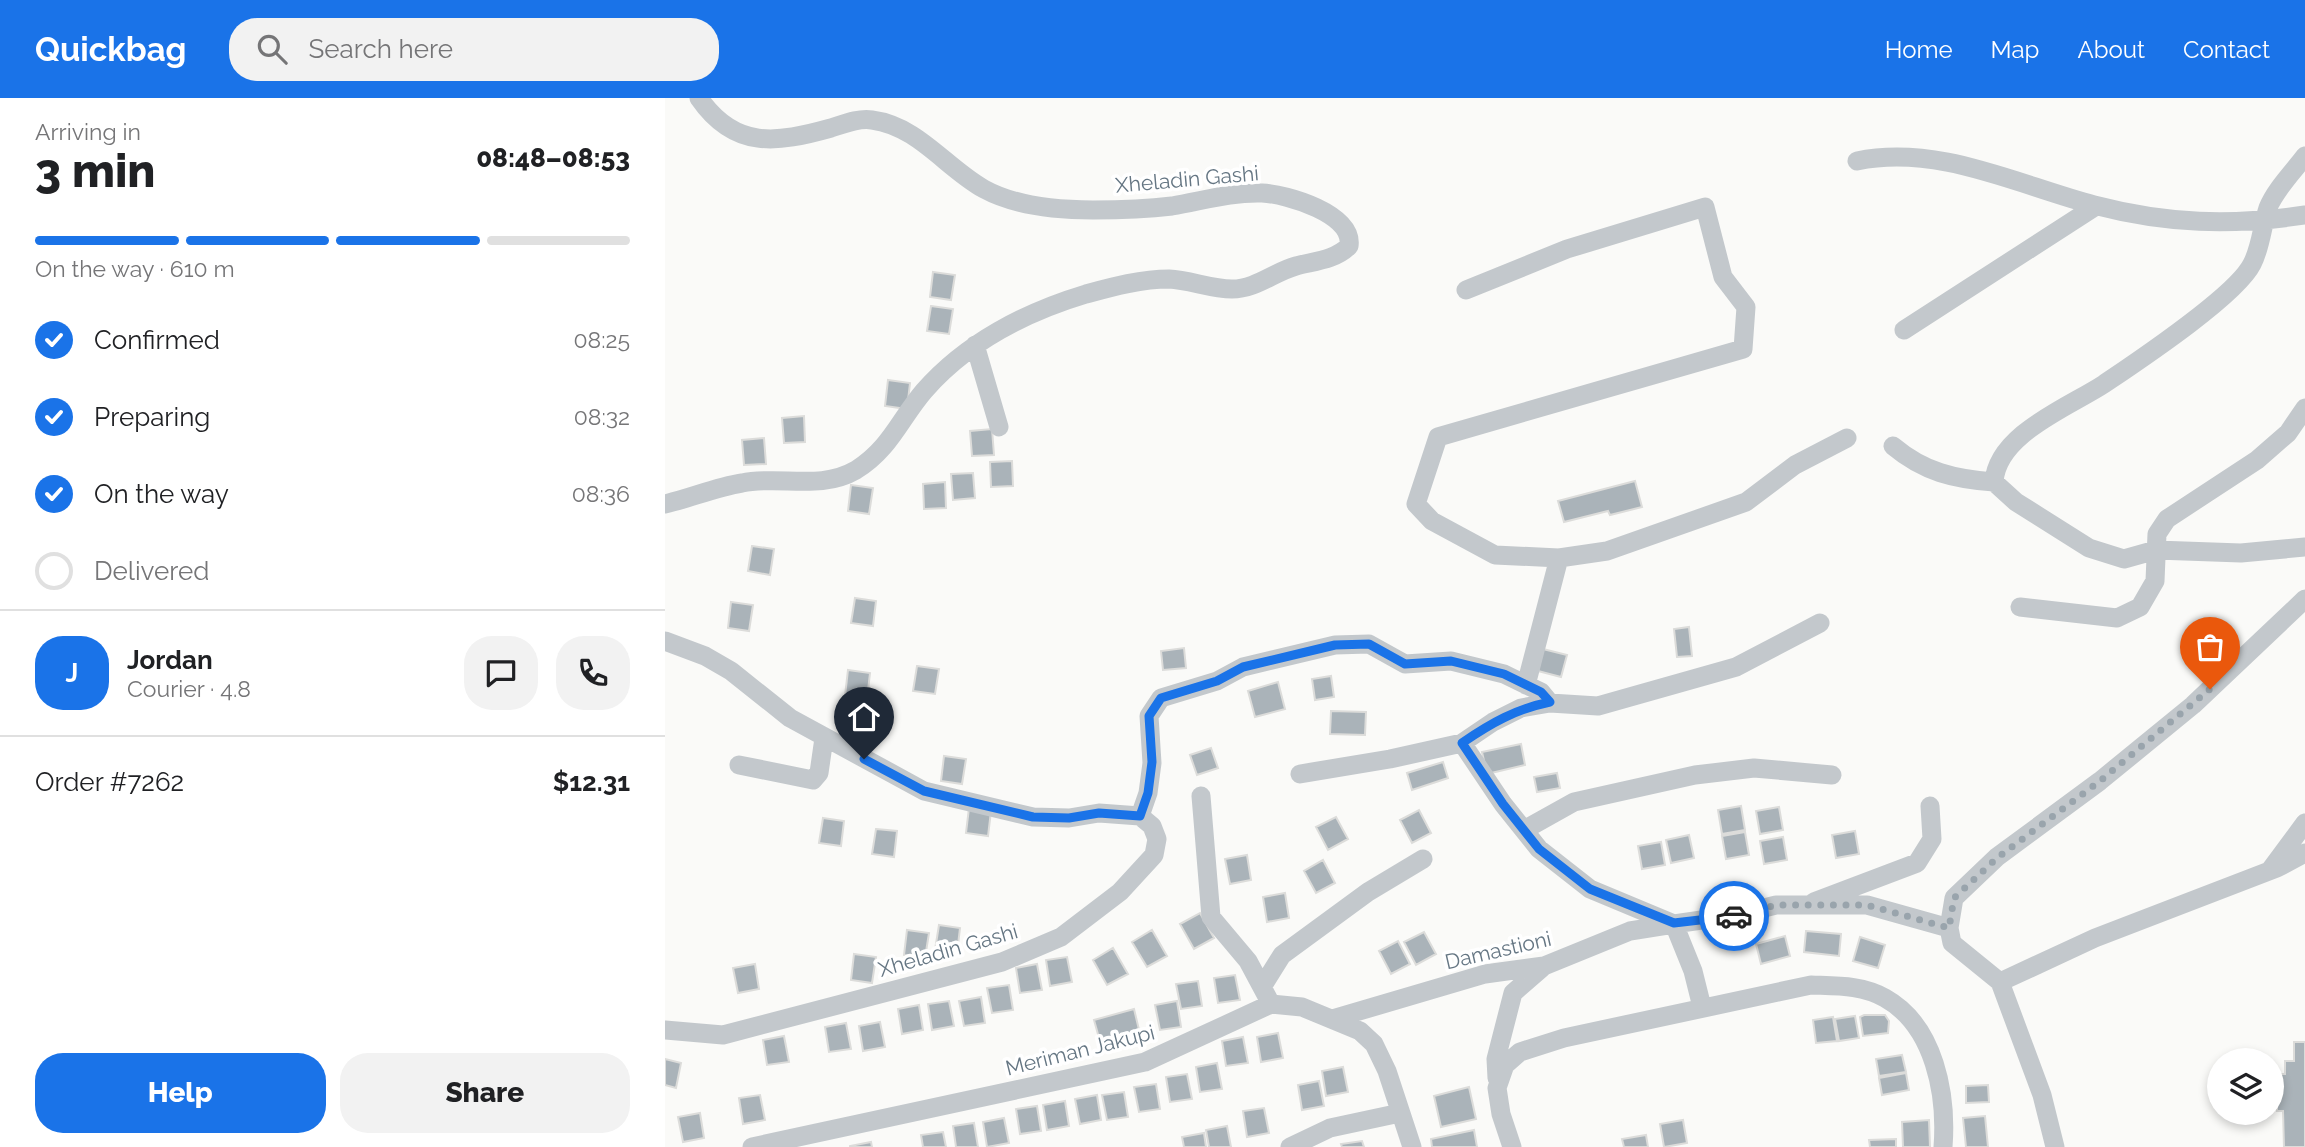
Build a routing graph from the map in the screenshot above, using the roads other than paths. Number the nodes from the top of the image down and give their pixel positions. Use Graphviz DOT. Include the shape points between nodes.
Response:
graph roads {
  1 [pos="699,98"];
  2 [pos="2305,156"];
  3 [pos="1857,160"];
  4 [pos="2096,205"];
  5 [pos="2305,215"];
  6 [pos="2265,221"];
  7 [pos="1465,290"];
  8 [pos="1904,330"];
  9 [pos="975,345"];
  10 [pos="2305,408"];
  11 [pos="999,427"];
  12 [pos="1847,438"];
  13 [pos="1893,446"];
  14 [pos="1994,482"];
  15 [pos="665,504"];
  16 [pos="2305,547"];
  17 [pos="2156,550"];
  18 [pos="1559,558"];
  19 [pos="2305,599"];
  20 [pos="2020,607"];
  21 [pos="1820,623"];
  22 [pos="665,641"];
  23 [pos="1526,685"];
  24 [pos="1550,702"];
  25 [pos="824,738"];
  26 [pos="1462,743"];
  27 [pos="739,765"];
  28 [pos="1300,774"];
  29 [pos="1832,775"];
  30 [pos="1201,796"];
  31 [pos="1930,806"];
  32 [pos="1140,816"];
  33 [pos="2305,823"];
  34 [pos="1524,830"];
  35 [pos="2305,853"];
  36 [pos="1423,859"];
  37 [pos="2270,870"];
  38 [pos="1807,905"];
  39 [pos="1674,923"];
  40 [pos="1949,928"];
  41 [pos="1545,966"];
  42 [pos="2000,982"];
  43 [pos="1266,996"];
  44 [pos="1702,1007"];
  45 [pos="1332,1019"];
  46 [pos="665,1030"];
  47 [pos="1497,1088"];
  48 [pos="1400,1114"];
  49 [pos="752,1147"];
  50 [pos="1290,1147"];
  51 [pos="1412,1147"];
  52 [pos="1512,1147"];
  53 [pos="1943,1147"];
  54 [pos="2055,1147"];
  1 -- 9 [label="street, Xheladin Gashi" via="736,133 757,140 855,121 895,126 982,188 1007,200 1092,210 1170,206 1264,193 1330,215 1350,238 1349,246 1332,258 1292,267 1247,287 1230,289 1169,279 1139,281 1084,295 1005,327"];
  2 -- 6 [label="street" via="2269,205"];
  3 -- 4 [label="street" via="1886,155 1952,162"];
  4 -- 6 [label="street" via="2187,223"];
  4 -- 8 [label="street"];
  5 -- 6 [label="street"];
  6 -- 14 [label="street" via="2252,264 2235,288 2103,384 2045,417 2007,450 1994,470"];
  7 -- 18 [label="street" via="1567,249 1705,207 1723,277 1746,306 1742,349 1438,437 1416,504 1432,522 1495,555"];
  9 -- 11 [label="street"];
  9 -- 15 [label="street, Xheladin Gashi" via="922,393 900,429 857,469 837,479 741,483"];
  10 -- 17 [label="street" via="2288,433 2257,460 2167,519 2157,534"];
  12 -- 18 [label="street" via="1795,466 1746,502 1607,551"];
  13 -- 14 [label="street" via="1914,463 1951,478"];
  14 -- 17 [label="street" via="2016,502 2089,548 2124,559"];
  16 -- 17 [label="street" via="2241,553"];
  17 -- 20 [label="street" via="2155,581 2140,607 2117,618"];
  18 -- 23 [label="street"];
  19 -- 40 [label="street" via="2193,705 1997,858 1954,898"];
  21 -- 24 [label="street" via="1736,667 1598,706"];
  22 -- 25 [label="street" via="731,671 790,718"];
  23 -- 24 [label="street"];
  23 -- 32 [label="street" via="1504,674 1451,661 1405,664 1369,644 1335,645 1243,667 1217,681 1161,698 1149,716 1152,762"];
  24 -- 26 [label="street" via="1521,708"];
  25 -- 27 [label="street" via="819,773 813,780"];
  25 -- 32 [label="street" via="924,791 1033,817"];
  26 -- 28 [label="street"];
  26 -- 34 [label="street"];
  29 -- 34 [label="street" via="1754,768 1695,775 1574,802"];
  30 -- 43 [label="street" via="1211,916 1248,961"];
  31 -- 38 [label="street" via="1932,839 1917,863"];
  32 -- 46 [label="street, Xheladin Gashi" via="1152,826 1157,839 1154,855 1120,892 1061,937 1002,962 723,1035"];
  33 -- 37 [label="street"];
  34 -- 39 [label="street" via="1539,849 1590,889"];
  35 -- 37 [label="street"];
  36 -- 43 [label="street" via="1368,892 1282,955"];
  37 -- 42 [label="street" via="2095,938"];
  38 -- 39 [label="street, Damastioni" via="1776,905"];
  38 -- 40 [label="street, Damastioni" via="1867,905"];
  39 -- 41 [label="street, Damastioni" via="1630,931"];
  39 -- 44 [label="street"];
  40 -- 42 [label="street" via="1952,943"];
  41 -- 45 [label="street, Damastioni" via="1485,974"];
  41 -- 47 [label="street" via="1513,993 1496,1059"];
  42 -- 54 [label="street" via="2042,1095"];
  43 -- 45 [label="street"];
  43 -- 49 [label="street, Meriman Jakupi" via="1145,1062"];
  44 -- 47 [label="street" via="1520,1052 1505,1065"];
  44 -- 53 [label="street" via="1811,985 1852,986 1885,998 1913,1021 1936,1063"];
  45 -- 48 [label="street" via="1360,1031 1374,1044"];
  47 -- 52 [label="street"];
  48 -- 50 [label="street" via="1329,1128"];
  48 -- 51 [label="street"];
}
